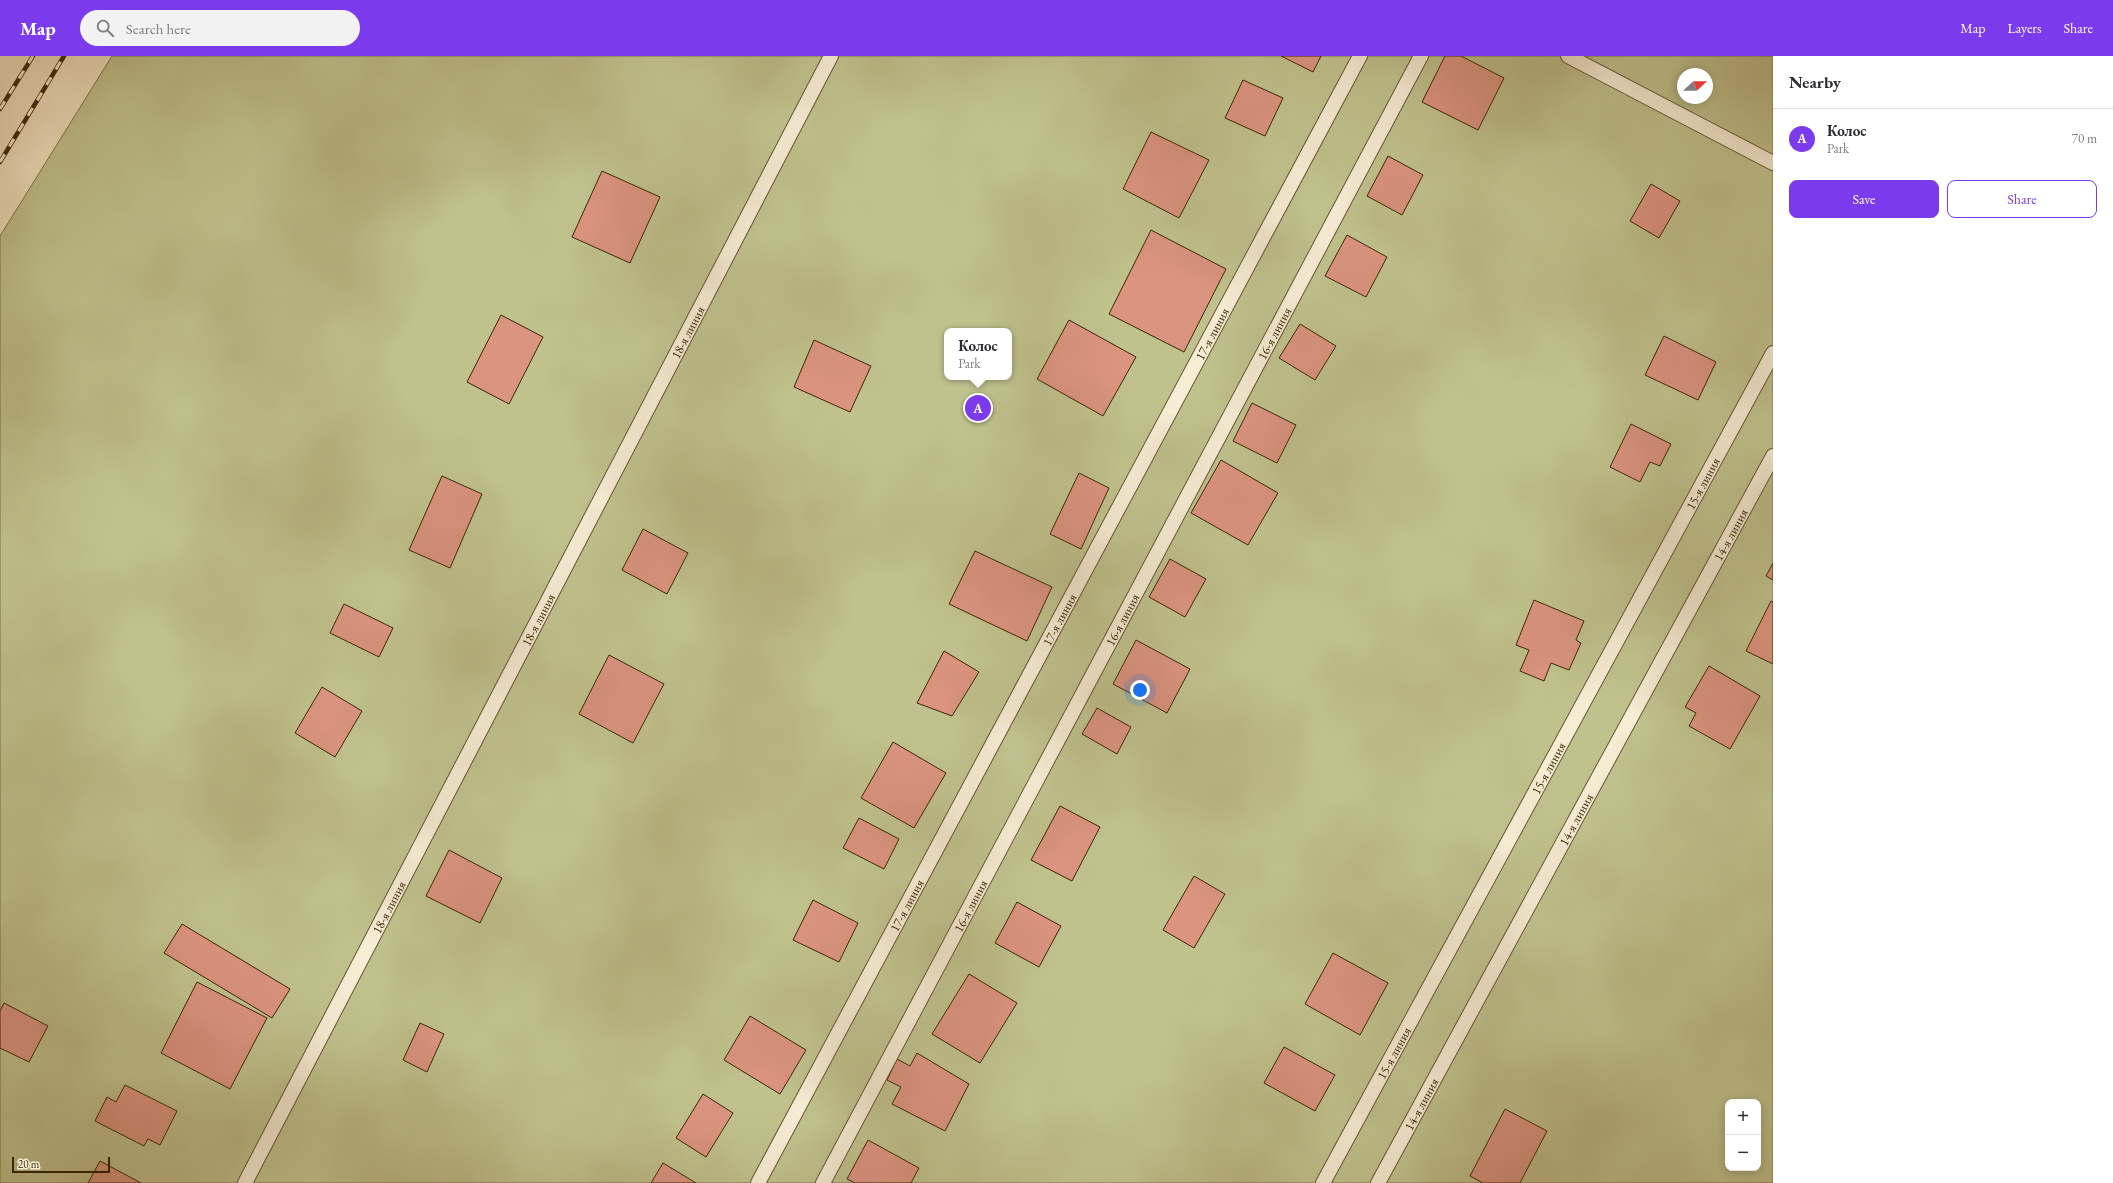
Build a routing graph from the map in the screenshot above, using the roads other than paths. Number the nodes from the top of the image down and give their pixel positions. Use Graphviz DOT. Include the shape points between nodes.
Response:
graph roads {
  1 [pos="830,56"];
  2 [pos="1360,56"];
  3 [pos="1421,56"];
  4 [pos="1568,56"];
  5 [pos="1773,163"];
  6 [pos="1773,353"];
  7 [pos="1773,456"];
  8 [pos="245,1183"];
  9 [pos="758,1183"];
  10 [pos="823,1183"];
  11 [pos="1323,1183"];
  12 [pos="1378,1183"];
  1 -- 8 [label="lane, 18-я линия"];
  2 -- 9 [label="lane, 17-я линия"];
  3 -- 10 [label="lane, 16-я линия"];
  4 -- 5 [label="lane"];
  6 -- 11 [label="lane, 15-я линия"];
  7 -- 12 [label="lane, 14-я линия"];
}
